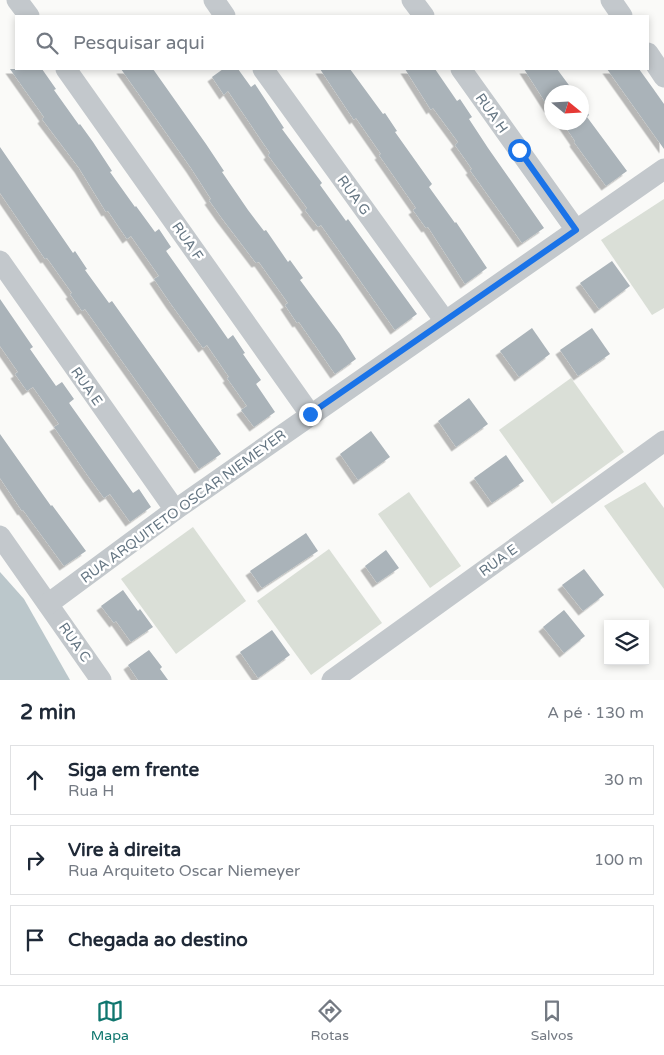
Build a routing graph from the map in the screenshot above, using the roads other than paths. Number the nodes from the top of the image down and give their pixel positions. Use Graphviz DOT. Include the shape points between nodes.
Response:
graph roads {
  1 [pos="17,0"];
  2 [pos="214,0"];
  3 [pos="412,0"];
  4 [pos="28,15"];
  5 [pos="224,15"];
  6 [pos="423,15"];
  7 [pos="649,54"];
  8 [pos="67,70"];
  9 [pos="264,70"];
  10 [pos="462,70"];
  11 [pos="664,76"];
  12 [pos="664,169"];
  13 [pos="576,230"];
  14 [pos="0,261"];
  15 [pos="445,321"];
  16 [pos="310,414"];
  17 [pos="664,441"];
  18 [pos="175,510"];
  19 [pos="0,536"];
  20 [pos="48,604"];
  21 [pos="101,680"];
  22 [pos="332,680"];
  1 -- 4 [label="street"];
  2 -- 5 [label="street"];
  3 -- 6 [label="street"];
  7 -- 11 [label="street"];
  8 -- 16 [label="street, RUA F"];
  9 -- 15 [label="street, RUA G"];
  10 -- 13 [label="street, RUA H"];
  12 -- 13 [label="street, RUA ARQUITETO OSCAR NIEMEYER"];
  13 -- 15 [label="street, RUA ARQUITETO OSCAR NIEMEYER"];
  14 -- 18 [label="street, RUA E"];
  15 -- 16 [label="street, RUA ARQUITETO OSCAR NIEMEYER"];
  16 -- 18 [label="street, RUA ARQUITETO OSCAR NIEMEYER"];
  17 -- 22 [label="street, RUA E"];
  18 -- 20 [label="street, RUA ARQUITETO OSCAR NIEMEYER"];
  19 -- 20 [label="street, RUA C"];
  20 -- 21 [label="street, RUA C"];
}
